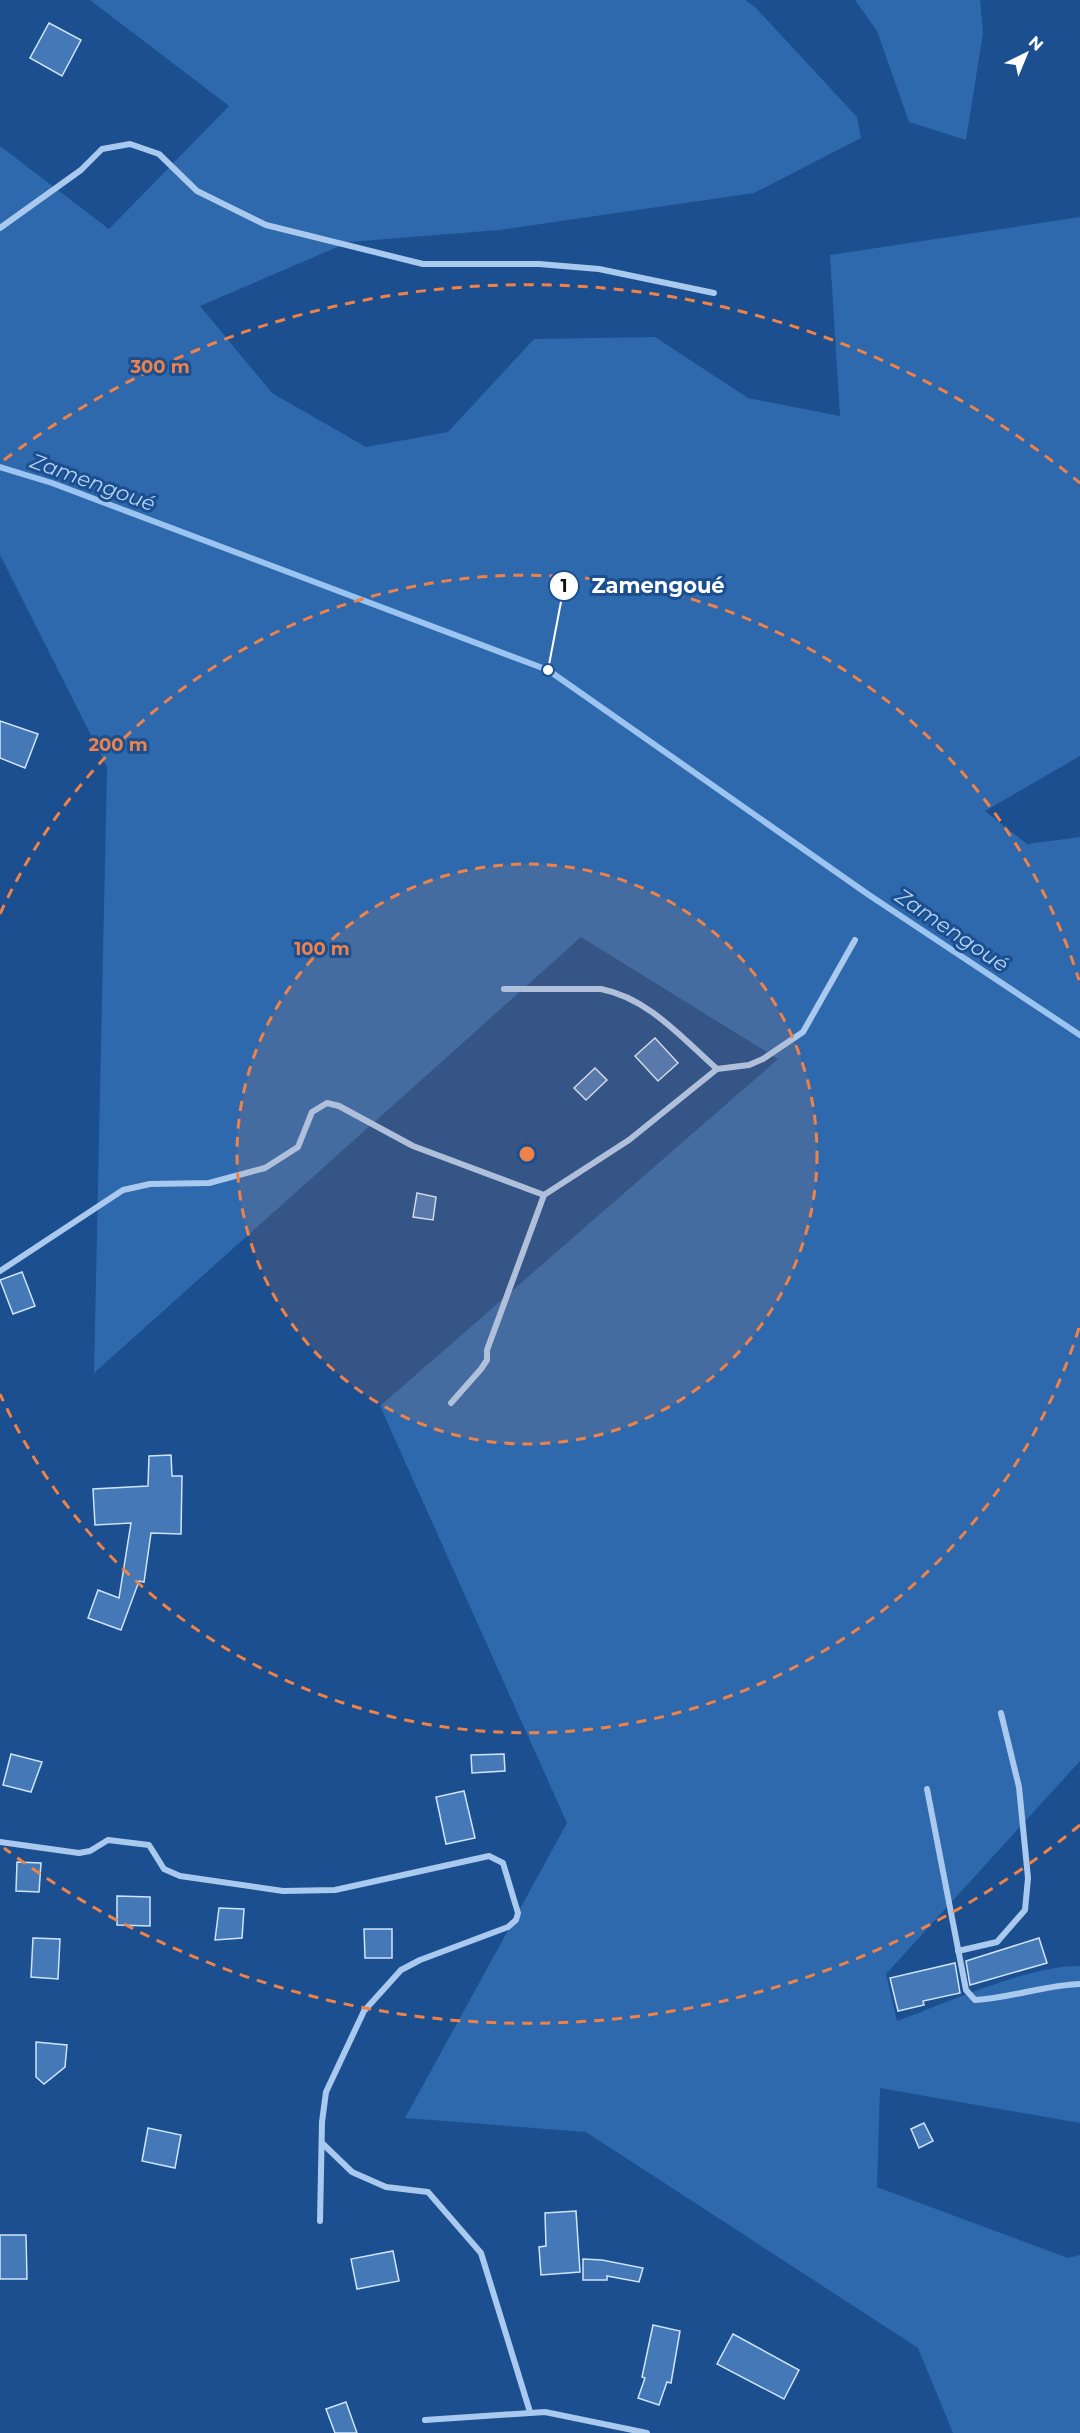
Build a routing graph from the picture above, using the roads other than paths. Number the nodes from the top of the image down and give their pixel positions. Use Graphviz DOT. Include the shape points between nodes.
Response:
graph roads {
  1 [pos="0,228"];
  2 [pos="714,293"];
  3 [pos="855,940"];
  4 [pos="504,989"];
  5 [pos="717,1069"];
  6 [pos="544,1195"];
  7 [pos="0,1270"];
  8 [pos="451,1403"];
  9 [pos="1001,1713"];
  10 [pos="927,1789"];
  11 [pos="0,1842"];
  12 [pos="958,1951"];
  13 [pos="1080,1984"];
  14 [pos="322,2143"];
  15 [pos="320,2221"];
  16 [pos="530,2412"];
  17 [pos="425,2420"];
  18 [pos="647,2433"];
  1 -- 2 [label="street" via="81,170 102,149 130,144 159,153 197,191 277,228 423,264 539,264 599,269"];
  3 -- 5 [label="street" via="802,1032 763,1059"];
  4 -- 5 [label="street" via="616,992 647,1008"];
  5 -- 6 [label="street" via="629,1140"];
  6 -- 7 [label="street" via="413,1146 327,1103 312,1112 298,1147 274,1163 209,1183 150,1184 123,1190"];
  6 -- 8 [label="street" via="487,1350 487,1360"];
  9 -- 12 [label="street" via="1019,1786 1028,1878 1025,1910 997,1942"];
  10 -- 12 [label="street"];
  11 -- 14 [label="street" via="79,1853 108,1840 149,1845 164,1869 180,1876 283,1891 335,1890 489,1856 503,1863 518,1913 516,1920 508,1927 420,1960 401,1970 382,1989 364,2011 326,2092"];
  12 -- 13 [label="street" via="966,1990 975,2000"];
  14 -- 15 [label="street"];
  14 -- 16 [label="street" via="352,2172 386,2187 428,2192 481,2253"];
  16 -- 17 [label="street"];
  16 -- 18 [label="street"];
}
